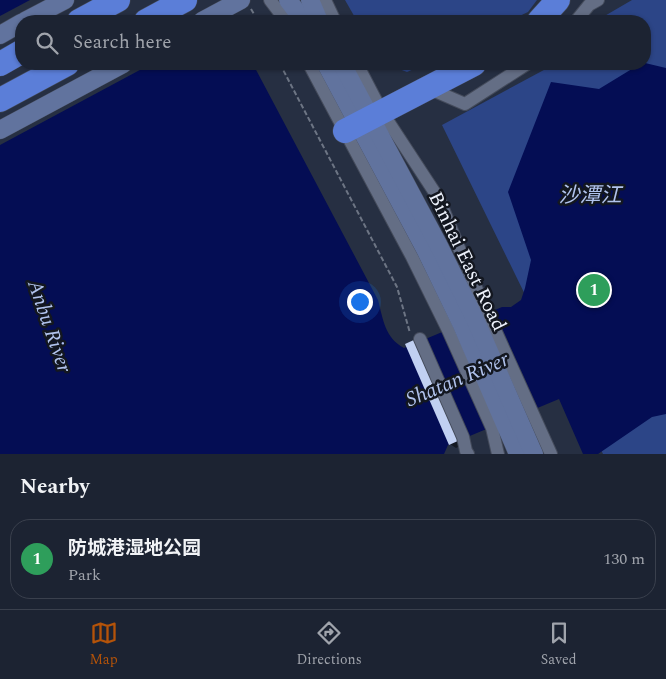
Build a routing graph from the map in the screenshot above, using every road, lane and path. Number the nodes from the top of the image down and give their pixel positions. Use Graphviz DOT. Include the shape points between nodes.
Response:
graph roads {
  1 [pos="65,0"];
  2 [pos="118,0"];
  3 [pos="185,0"];
  4 [pos="270,0"];
  5 [pos="288,0"];
  6 [pos="310,0"];
  7 [pos="325,0"];
  8 [pos="558,0"];
  9 [pos="598,0"];
  10 [pos="246,4"];
  11 [pos="36,15"];
  12 [pos="90,15"];
  13 [pos="157,15"];
  14 [pos="218,15"];
  15 [pos="254,15"];
  16 [pos="281,15"];
  17 [pos="299,15"];
  18 [pos="316,15"];
  19 [pos="333,15"];
  20 [pos="544,15"];
  21 [pos="581,15"];
  22 [pos="15,26"];
  23 [pos="0,35"];
  24 [pos="15,55"];
  25 [pos="0,64"];
  26 [pos="56,70"];
  27 [pos="112,70"];
  28 [pos="283,70"];
  29 [pos="315,70"];
  30 [pos="330,70"];
  31 [pos="344,70"];
  32 [pos="358,70"];
  33 [pos="462,70"];
  34 [pos="518,70"];
  35 [pos="428,88"];
  36 [pos="0,100"];
  37 [pos="364,121"];
  38 [pos="0,130"];
  39 [pos="467,320"];
  40 [pos="420,339"];
  41 [pos="512,421"];
  42 [pos="468,454"];
  43 [pos="498,454"];
  44 [pos="518,454"];
  45 [pos="534,454"];
  46 [pos="551,454"];
  1 -- 11 [label="main road"];
  2 -- 12 [label="highway"];
  3 -- 13 [label="highway"];
  4 -- 16 [label="street"];
  5 -- 17 [label="main road"];
  6 -- 18 [label="main road"];
  7 -- 19 [label="street"];
  8 -- 20 [label="highway"];
  9 -- 21 [label="street"];
  10 -- 14 [label="main road"];
  10 -- 15 [label="path"];
  22 -- 23 [label="main road"];
  24 -- 25 [label="highway"];
  26 -- 36 [label="highway"];
  27 -- 38 [label="main road"];
  28 -- 40 [label="path" via="397,287 409,332"];
  29 -- 37 [label="street"];
  30 -- 37 [label="main road"];
  31 -- 37 [label="main road"];
  32 -- 37 [label="street"];
  33 -- 35 [label="highway"];
  34 -- 35 [label="street" via="465,104"];
  35 -- 37 [label="highway"];
  37 -- 39 [label="main road, Binhai East Road" via="426,251"];
  37 -- 39 [label="street" via="439,199"];
  39 -- 41 [label="main road, Binhai East Road"];
  39 -- 41 [label="street"];
  40 -- 42 [label="street"];
  41 -- 43 [label="street"];
  41 -- 44 [label="main road, Binhai East Road"];
  41 -- 45 [label="main road, Binhai East Road"];
  41 -- 46 [label="street"];
}
